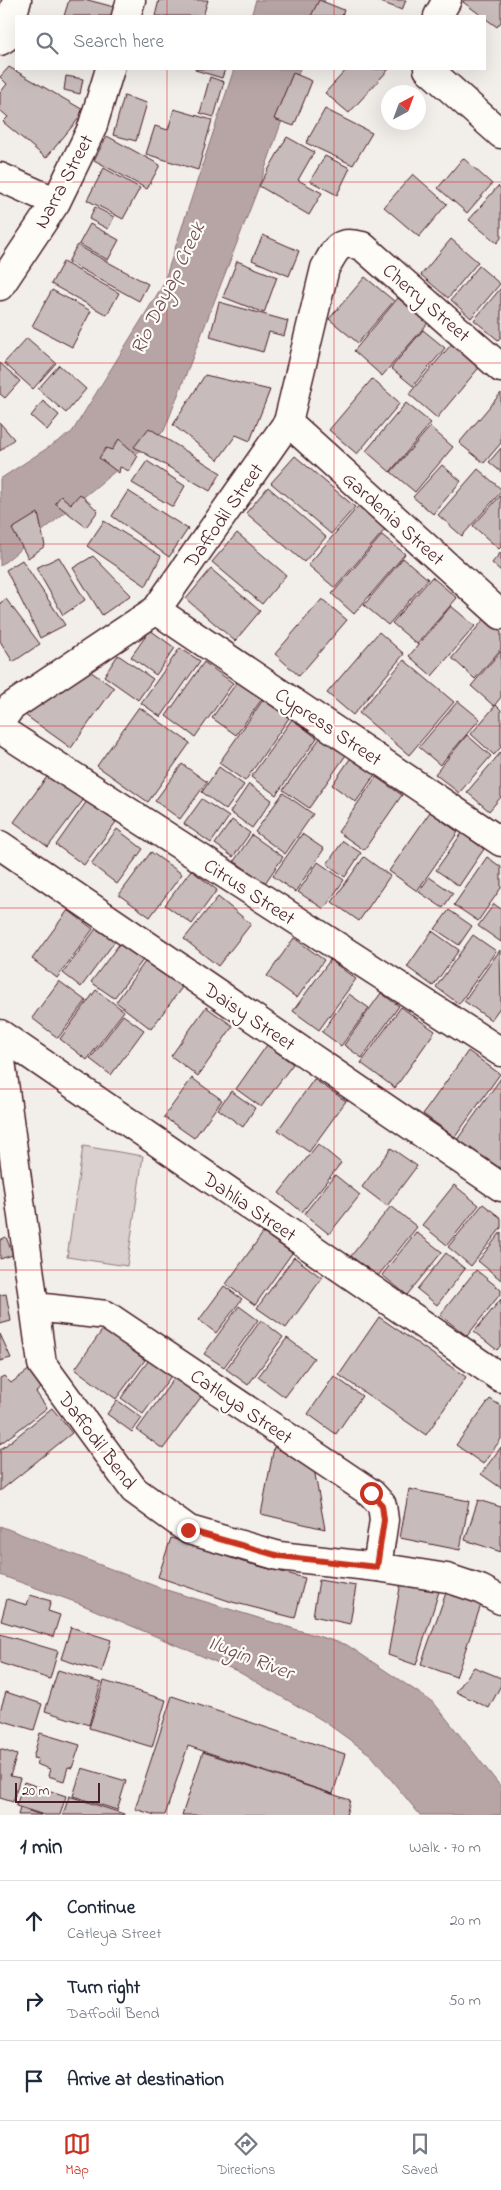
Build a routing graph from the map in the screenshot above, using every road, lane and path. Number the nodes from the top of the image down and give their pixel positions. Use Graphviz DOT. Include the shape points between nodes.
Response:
graph roads {
  1 [pos="17,0"];
  2 [pos="131,0"];
  3 [pos="447,0"];
  4 [pos="126,15"];
  5 [pos="439,15"];
  6 [pos="0,41"];
  7 [pos="110,70"];
  8 [pos="429,70"];
  9 [pos="501,134"];
  10 [pos="0,177"];
  11 [pos="56,202"];
  12 [pos="349,242"];
  13 [pos="0,286"];
  14 [pos="501,368"];
  15 [pos="288,422"];
  16 [pos="156,610"];
  17 [pos="501,615"];
  18 [pos="0,722"];
  19 [pos="0,729"];
  20 [pos="501,842"];
  21 [pos="0,845"];
  22 [pos="0,1034"];
  23 [pos="501,1052"];
  24 [pos="0,1053"];
  25 [pos="501,1187"];
  26 [pos="36,1307"];
  27 [pos="501,1378"];
  28 [pos="377,1567"];
  29 [pos="501,1600"];
  1 -- 6 [label="street" via="5,38"];
  2 -- 4 [label="street"];
  3 -- 5 [label="street"];
  7 -- 11 [label="street, Narra Street" via="92,128"];
  8 -- 9 [label="street"];
  10 -- 11 [label="street"];
  11 -- 13 [label="street, Narra Street"];
  12 -- 14 [label="street, Cherry Street" via="362,246"];
  12 -- 15 [label="street, Daffodil Street" via="338,247 325,268"];
  15 -- 16 [label="street, Daffodil Street"];
  15 -- 17 [label="street, Gardenia Street"];
  16 -- 18 [label="street, Daffodil Street" via="11,707"];
  16 -- 20 [label="street, Cypress Street"];
  19 -- 23 [label="street, Citrus Street"];
  21 -- 25 [label="street, Daisy Street"];
  22 -- 27 [label="street, Dahlia Street"];
  24 -- 26 [label="street"];
  26 -- 28 [label="street, Catleya Street" via="106,1315 371,1493 382,1505 384,1520"];
  26 -- 28 [label="street, Daffodil Bend" via="42,1364 134,1490 188,1530 279,1556"];
  28 -- 29 [label="street, Daffodil Bend" via="448,1578"];
}
